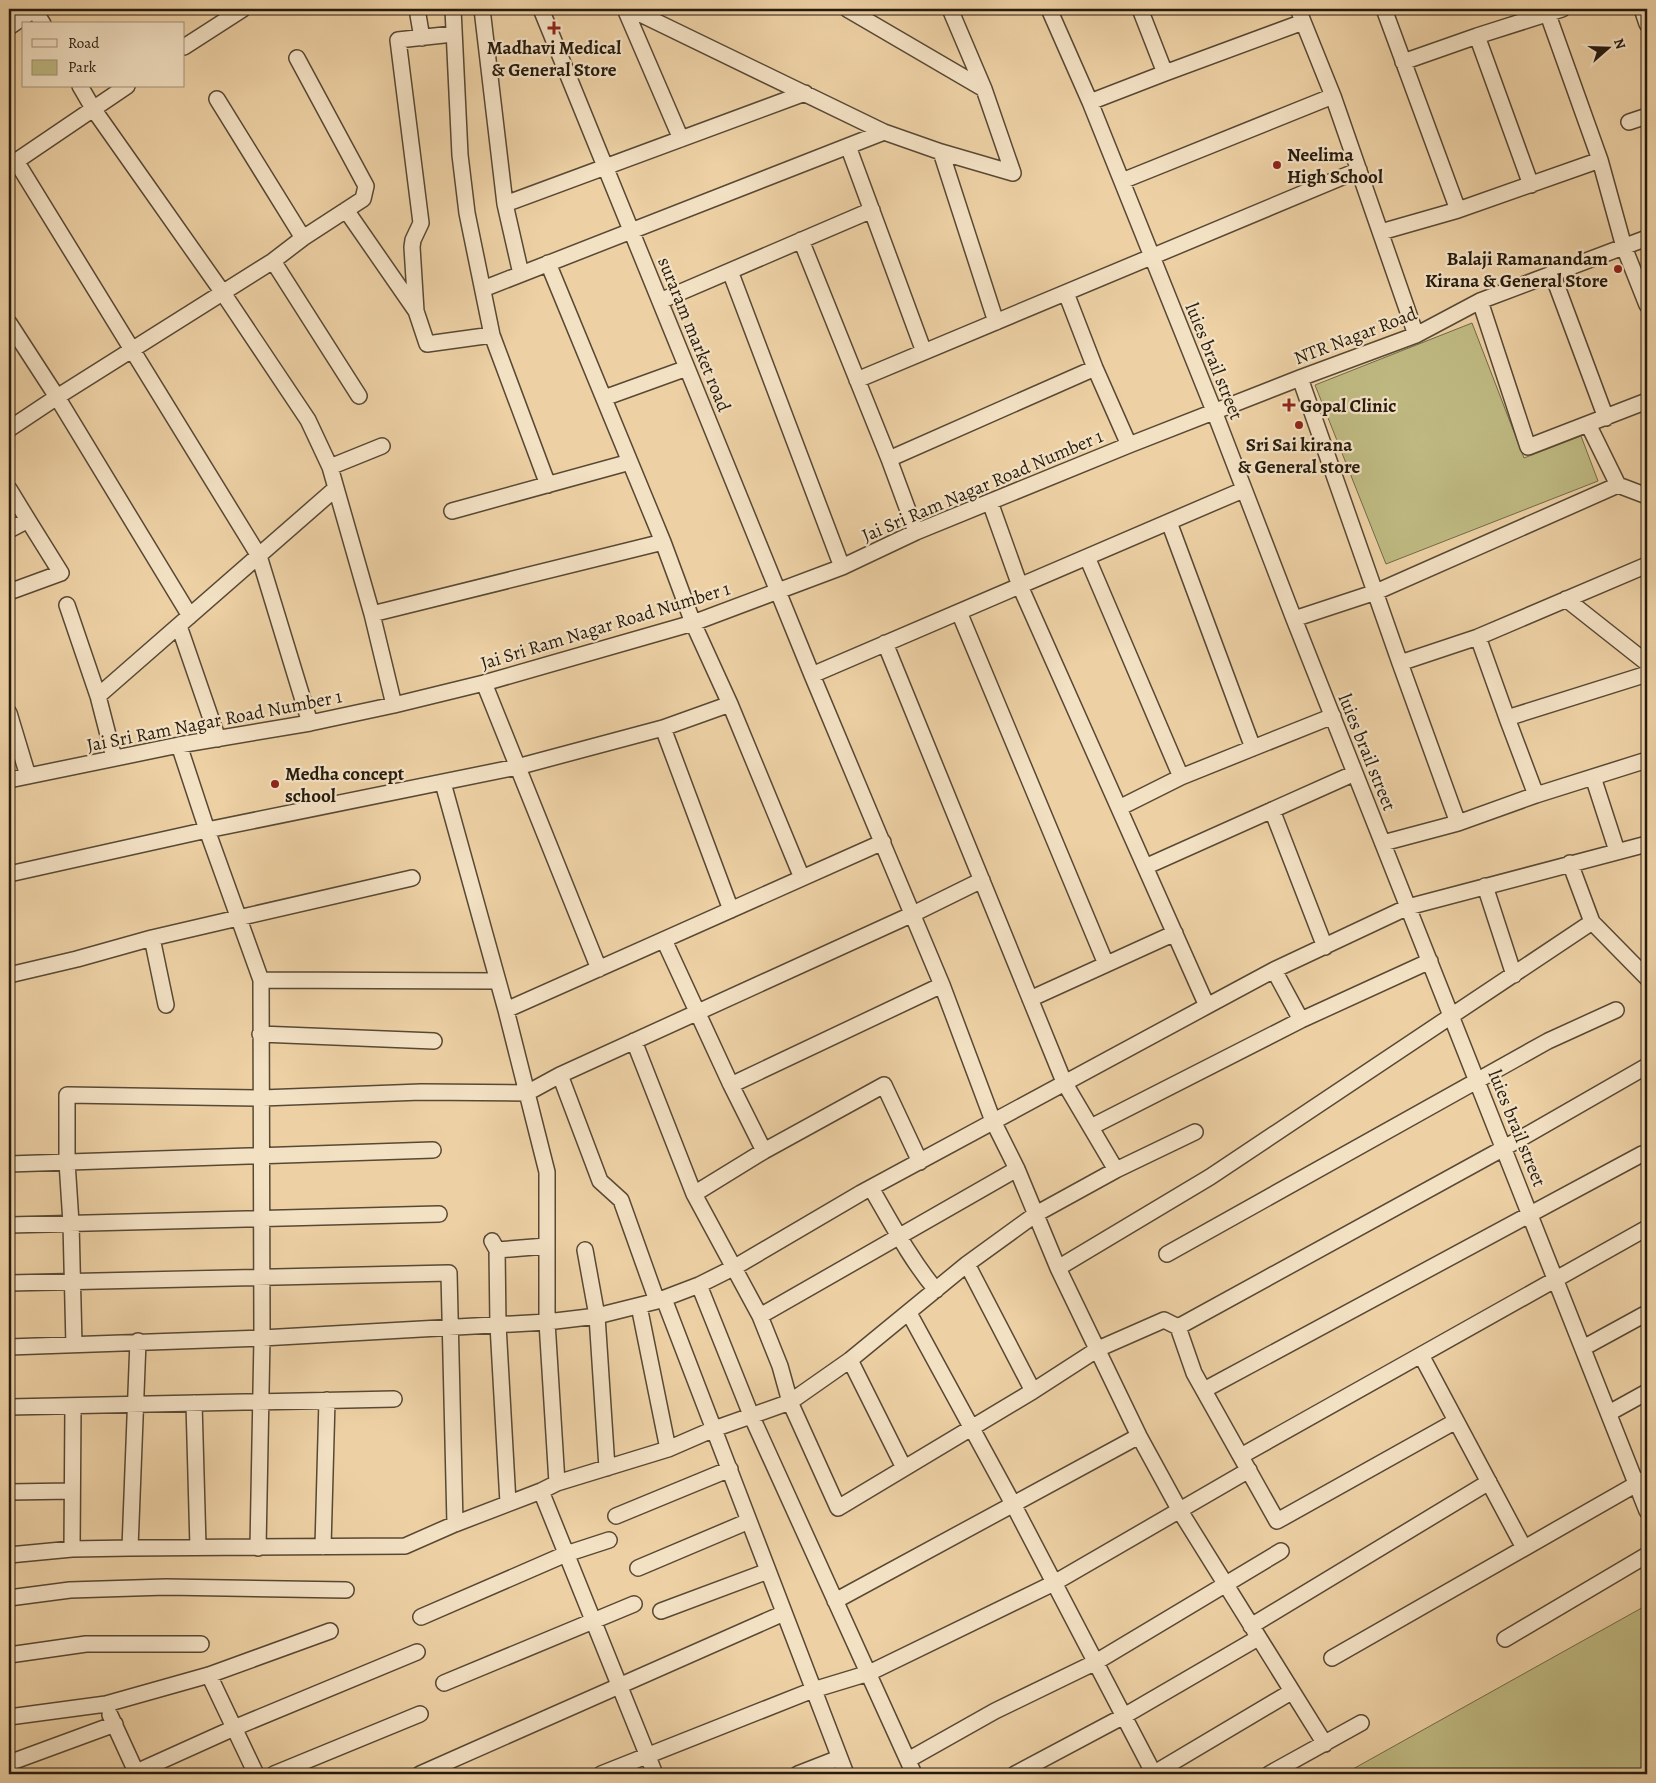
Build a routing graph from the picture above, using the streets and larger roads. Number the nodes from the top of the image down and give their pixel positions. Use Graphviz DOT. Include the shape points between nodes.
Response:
graph roads {
  1 [pos="35,9"];
  2 [pos="243,9"];
  3 [pos="417,9"];
  4 [pos="453,9"];
  5 [pos="496,9"];
  6 [pos="541,9"];
  7 [pos="626,9"];
  8 [pos="630,9"];
  9 [pos="847,9"];
  10 [pos="950,9"];
  11 [pos="1049,9"];
  12 [pos="1140,9"];
  13 [pos="1384,9"];
  14 [pos="1562,9"];
  15 [pos="1642,9"];
  16 [pos="1547,12"];
  17 [pos="482,14"];
  18 [pos="1301,15"];
  19 [pos="42,22"];
  20 [pos="1647,24"];
  21 [pos="9,27"];
  22 [pos="453,34"];
  23 [pos="1477,36"];
  24 [pos="422,38"];
  25 [pos="185,46"];
  26 [pos="297,58"];
  27 [pos="1403,62"];
  28 [pos="1165,73"];
  29 [pos="81,88"];
  30 [pos="124,88"];
  31 [pos="984,89"];
  32 [pos="804,93"];
  33 [pos="1333,96"];
  34 [pos="217,99"];
  35 [pos="1090,102"];
  36 [pos="94,110"];
  37 [pos="1647,116"];
  38 [pos="1629,122"];
  39 [pos="884,132"];
  40 [pos="682,139"];
  41 [pos="848,146"];
  42 [pos="941,152"];
  43 [pos="1600,160"];
  44 [pos="13,163"];
  45 [pos="605,167"];
  46 [pos="1359,170"];
  47 [pos="1122,181"];
  48 [pos="1531,185"];
  49 [pos="505,204"];
  50 [pos="346,210"];
  51 [pos="872,210"];
  52 [pos="1458,210"];
  53 [pos="631,231"];
  54 [pos="1381,232"];
  55 [pos="303,238"];
  56 [pos="1647,238"];
  57 [pos="801,240"];
  58 [pos="1624,247"];
  59 [pos="1151,257"];
  60 [pos="273,262"];
  61 [pos="548,263"];
  62 [pos="730,271"];
  63 [pos="1552,273"];
  64 [pos="521,274"];
  65 [pos="483,289"];
  66 [pos="223,293"];
  67 [pos="1066,293"];
  68 [pos="660,301"];
  69 [pos="1480,301"];
  70 [pos="1647,305"];
  71 [pos="416,311"];
  72 [pos="996,322"];
  73 [pos="9,323"];
  74 [pos="492,335"];
  75 [pos="1416,335"];
  76 [pos="133,350"];
  77 [pos="924,352"];
  78 [pos="687,368"];
  79 [pos="1096,368"];
  80 [pos="1300,378"];
  81 [pos="857,380"];
  82 [pos="359,396"];
  83 [pos="57,397"];
  84 [pos="604,398"];
  85 [pos="1647,401"];
  86 [pos="1214,411"];
  87 [pos="1606,418"];
  88 [pos="1588,424"];
  89 [pos="9,430"];
  90 [pos="1129,445"];
  91 [pos="382,446"];
  92 [pos="889,459"];
  93 [pos="630,462"];
  94 [pos="330,467"];
  95 [pos="548,485"];
  96 [pos="1618,485"];
  97 [pos="9,489"];
  98 [pos="335,489"];
  99 [pos="1244,490"];
  100 [pos="1645,493"];
  101 [pos="990,502"];
  102 [pos="452,511"];
  103 [pos="28,520"];
  104 [pos="1168,522"];
  105 [pos="9,530"];
  106 [pos="916,532"];
  107 [pos="663,542"];
  108 [pos="259,556"];
  109 [pos="1087,557"];
  110 [pos="1647,565"];
  111 [pos="842,567"];
  112 [pos="1020,586"];
  113 [pos="777,590"];
  114 [pos="9,592"];
  115 [pos="1376,592"];
  116 [pos="1566,599"];
  117 [pos="67,605"];
  118 [pos="959,612"];
  119 [pos="372,614"];
  120 [pos="190,616"];
  121 [pos="1294,619"];
  122 [pos="693,623"];
  123 [pos="179,626"];
  124 [pos="1478,637"];
  125 [pos="885,643"];
  126 [pos="1400,663"];
  127 [pos="1647,663"];
  128 [pos="1647,674"];
  129 [pos="812,675"];
  130 [pos="484,683"];
  131 [pos="98,696"];
  132 [pos="730,704"];
  133 [pos="394,705"];
  134 [pos="9,712"];
  135 [pos="1333,716"];
  136 [pos="1507,718"];
  137 [pos="310,723"];
  138 [pos="663,728"];
  139 [pos="218,739"];
  140 [pos="179,745"];
  141 [pos="1253,748"];
  142 [pos="114,758"];
  143 [pos="1647,760"];
  144 [pos="518,767"];
  145 [pos="1355,772"];
  146 [pos="28,776"];
  147 [pos="1182,777"];
  148 [pos="1593,777"];
  149 [pos="9,780"];
  150 [pos="443,783"];
  151 [pos="1536,795"];
  152 [pos="1119,808"];
  153 [pos="1272,810"];
  154 [pos="1458,823"];
  155 [pos="207,830"];
  156 [pos="883,842"];
  157 [pos="1383,843"];
  158 [pos="1647,844"];
  159 [pos="1618,851"];
  160 [pos="1570,863"];
  161 [pos="1145,866"];
  162 [pos="9,874"];
  163 [pos="412,878"];
  164 [pos="802,878"];
  165 [pos="982,880"];
  166 [pos="1485,886"];
  167 [pos="1408,906"];
  168 [pos="731,910"];
  169 [pos="913,914"];
  170 [pos="238,918"];
  171 [pos="1592,922"];
  172 [pos="1175,933"];
  173 [pos="152,938"];
  174 [pos="664,940"];
  175 [pos="1325,946"];
  176 [pos="1430,961"];
  177 [pos="1106,964"];
  178 [pos="599,968"];
  179 [pos="1274,970"];
  180 [pos="1645,972"];
  181 [pos="9,975"];
  182 [pos="1514,975"];
  183 [pos="261,980"];
  184 [pos="498,981"];
  185 [pos="942,985"];
  186 [pos="1030,999"];
  187 [pos="166,1005"];
  188 [pos="1207,1006"];
  189 [pos="506,1010"];
  190 [pos="1616,1010"];
  191 [pos="697,1013"];
  192 [pos="1452,1017"];
  193 [pos="1301,1020"];
  194 [pos="260,1034"];
  195 [pos="434,1041"];
  196 [pos="634,1041"];
  197 [pos="1647,1066"];
  198 [pos="560,1075"];
  199 [pos="1477,1081"];
  200 [pos="1064,1082"];
  201 [pos="731,1085"];
  202 [pos="527,1093"];
  203 [pos="262,1098"];
  204 [pos="994,1121"];
  205 [pos="1090,1127"];
  206 [pos="1195,1132"];
  207 [pos="1504,1148"];
  208 [pos="433,1150"];
  209 [pos="764,1151"];
  210 [pos="1642,1154"];
  211 [pos="261,1156"];
  212 [pos="67,1162"];
  213 [pos="920,1162"];
  214 [pos="9,1164"];
  215 [pos="1017,1169"];
  216 [pos="1116,1170"];
  217 [pos="871,1188"];
  218 [pos="694,1194"];
  219 [pos="439,1214"];
  220 [pos="1036,1214"];
  221 [pos="1530,1214"];
  222 [pos="261,1218"];
  223 [pos="71,1223"];
  224 [pos="9,1225"];
  225 [pos="1647,1228"];
  226 [pos="899,1237"];
  227 [pos="546,1246"];
  228 [pos="585,1250"];
  229 [pos="1167,1254"];
  230 [pos="967,1264"];
  231 [pos="735,1267"];
  232 [pos="1058,1268"];
  233 [pos="262,1277"];
  234 [pos="1556,1280"];
  235 [pos="72,1281"];
  236 [pos="9,1283"];
  237 [pos="699,1284"];
  238 [pos="936,1290"];
  239 [pos="661,1300"];
  240 [pos="639,1306"];
  241 [pos="909,1313"];
  242 [pos="1647,1313"];
  243 [pos="597,1316"];
  244 [pos="760,1316"];
  245 [pos="547,1322"];
  246 [pos="498,1325"];
  247 [pos="1178,1327"];
  248 [pos="450,1328"];
  249 [pos="262,1338"];
  250 [pos="138,1341"];
  251 [pos="74,1345"];
  252 [pos="9,1346"];
  253 [pos="1583,1348"];
  254 [pos="1098,1349"];
  255 [pos="1421,1355"];
  256 [pos="850,1360"];
  257 [pos="1204,1390"];
  258 [pos="1033,1391"];
  259 [pos="1647,1392"];
  260 [pos="394,1399"];
  261 [pos="327,1400"];
  262 [pos="260,1402"];
  263 [pos="790,1402"];
  264 [pos="194,1403"];
  265 [pos="136,1404"];
  266 [pos="73,1406"];
  267 [pos="9,1407"];
  268 [pos="1609,1413"];
  269 [pos="751,1416"];
  270 [pos="1456,1421"];
  271 [pos="971,1427"];
  272 [pos="714,1429"];
  273 [pos="1138,1436"];
  274 [pos="668,1448"];
  275 [pos="1241,1456"];
  276 [pos="607,1468"];
  277 [pos="904,1468"];
  278 [pos="730,1469"];
  279 [pos="1248,1470"];
  280 [pos="1642,1481"];
  281 [pos="1489,1482"];
  282 [pos="557,1483"];
  283 [pos="541,1491"];
  284 [pos="9,1492"];
  285 [pos="72,1492"];
  286 [pos="508,1504"];
  287 [pos="1013,1504"];
  288 [pos="1180,1511"];
  289 [pos="1647,1511"];
  290 [pos="616,1516"];
  291 [pos="749,1521"];
  292 [pos="455,1524"];
  293 [pos="609,1540"];
  294 [pos="323,1547"];
  295 [pos="130,1548"];
  296 [pos="198,1548"];
  297 [pos="258,1548"];
  298 [pos="1524,1548"];
  299 [pos="72,1550"];
  300 [pos="1281,1551"];
  301 [pos="566,1554"];
  302 [pos="9,1555"];
  303 [pos="1647,1555"];
  304 [pos="638,1568"];
  305 [pos="768,1571"];
  306 [pos="1054,1583"];
  307 [pos="1224,1585"];
  308 [pos="346,1590"];
  309 [pos="9,1598"];
  310 [pos="835,1601"];
  311 [pos="634,1604"];
  312 [pos="661,1611"];
  313 [pos="784,1613"];
  314 [pos="421,1617"];
  315 [pos="594,1621"];
  316 [pos="330,1631"];
  317 [pos="1254,1632"];
  318 [pos="1505,1639"];
  319 [pos="201,1644"];
  320 [pos="417,1652"];
  321 [pos="9,1655"];
  322 [pos="1332,1658"];
  323 [pos="1096,1662"];
  324 [pos="869,1673"];
  325 [pos="209,1675"];
  326 [pos="444,1683"];
  327 [pos="619,1685"];
  328 [pos="813,1690"];
  329 [pos="1292,1692"];
  330 [pos="106,1704"];
  331 [pos="420,1714"];
  332 [pos="1124,1716"];
  333 [pos="9,1717"];
  334 [pos="1361,1723"];
  335 [pos="115,1724"];
  336 [pos="234,1728"];
  337 [pos="1325,1744"];
  338 [pos="648,1755"];
  339 [pos="839,1758"];
  340 [pos="11,1764"];
  341 [pos="911,1767"];
  342 [pos="135,1774"];
  343 [pos="256,1774"];
  344 [pos="274,1774"];
  345 [pos="420,1774"];
  346 [pos="601,1774"];
  347 [pos="655,1774"];
  348 [pos="798,1774"];
  349 [pos="846,1774"];
  350 [pos="1015,1774"];
  351 [pos="1154,1774"];
  352 [pos="1269,1774"];
  1 -- 19 [label="street"];
  1 -- 21 [label="street"];
  2 -- 25 [label="street"];
  3 -- 24 [label="street"];
  4 -- 22 [label="street"];
  5 -- 17 [label="street"];
  6 -- 45 [label="street, suraram market road"];
  7 -- 40 [label="street"];
  8 -- 32 [label="street"];
  9 -- 31 [label="street"];
  10 -- 31 [label="street"];
  11 -- 35 [label="street, luies brail street"];
  12 -- 28 [label="street"];
  13 -- 27 [label="street"];
  14 -- 16 [label="street"];
  15 -- 20 [label="street"];
  16 -- 23 [label="street"];
  16 -- 43 [label="street"];
  17 -- 49 [label="street"];
  18 -- 28 [label="street"];
  18 -- 33 [label="street"];
  22 -- 24 [label="street"];
  22 -- 65 [label="street" via="460,155 467,213"];
  23 -- 27 [label="street"];
  23 -- 48 [label="street"];
  24 -- 71 [label="street" via="398,40 421,223 412,247"];
  26 -- 50 [label="street" via="366,186 363,199"];
  27 -- 52 [label="street"];
  28 -- 35 [label="street"];
  29 -- 36 [label="street"];
  30 -- 36 [label="street"];
  31 -- 42 [label="street" via="1012,173"];
  32 -- 39 [label="street"];
  32 -- 40 [label="street"];
  33 -- 46 [label="street"];
  33 -- 47 [label="street"];
  34 -- 55 [label="street"];
  35 -- 47 [label="street, luies brail street"];
  36 -- 44 [label="street"];
  36 -- 66 [label="street"];
  37 -- 38 [label="street"];
  39 -- 41 [label="street"];
  39 -- 42 [label="street"];
  40 -- 45 [label="street"];
  41 -- 51 [label="street"];
  41 -- 53 [label="street"];
  42 -- 72 [label="street"];
  43 -- 48 [label="street"];
  43 -- 58 [label="street"];
  44 -- 76 [label="street"];
  45 -- 49 [label="street"];
  45 -- 53 [label="street, suraram market road"];
  46 -- 54 [label="street"];
  46 -- 59 [label="street"];
  47 -- 59 [label="street, luies brail street"];
  48 -- 52 [label="street"];
  49 -- 64 [label="street"];
  50 -- 55 [label="street"];
  50 -- 71 [label="street"];
  51 -- 57 [label="street"];
  51 -- 77 [label="street"];
  52 -- 54 [label="street"];
  53 -- 61 [label="street"];
  53 -- 68 [label="street, suraram market road"];
  54 -- 75 [label="street"];
  55 -- 60 [label="street"];
  56 -- 58 [label="street, NTR Nagar Road"];
  57 -- 62 [label="street"];
  57 -- 81 [label="street"];
  58 -- 63 [label="street, NTR Nagar Road"];
  58 -- 70 [label="street"];
  59 -- 67 [label="street"];
  59 -- 86 [label="street, luies brail street"];
  60 -- 66 [label="street"];
  60 -- 82 [label="street"];
  61 -- 64 [label="street"];
  61 -- 84 [label="street"];
  62 -- 68 [label="street"];
  62 -- 111 [label="street"];
  63 -- 69 [label="street, NTR Nagar Road"];
  63 -- 87 [label="street"];
  64 -- 65 [label="street"];
  65 -- 74 [label="street"];
  66 -- 76 [label="street"];
  66 -- 94 [label="street" via="308,420"];
  67 -- 72 [label="street"];
  67 -- 79 [label="street"];
  68 -- 78 [label="street, suraram market road"];
  69 -- 75 [label="street, NTR Nagar Road"];
  69 -- 88 [label="street" via="1528,446"];
  71 -- 74 [label="street" via="427,344"];
  72 -- 77 [label="street"];
  73 -- 83 [label="street"];
  74 -- 95 [label="street"];
  75 -- 80 [label="street, NTR Nagar Road"];
  76 -- 83 [label="street"];
  76 -- 108 [label="street"];
  77 -- 81 [label="street"];
  78 -- 84 [label="street"];
  78 -- 113 [label="street, suraram market road"];
  79 -- 90 [label="street"];
  79 -- 92 [label="street"];
  80 -- 86 [label="street, NTR Nagar Road"];
  80 -- 115 [label="street"];
  81 -- 92 [label="street"];
  83 -- 89 [label="street"];
  83 -- 120 [label="street"];
  84 -- 93 [label="street"];
  85 -- 87 [label="street"];
  86 -- 90 [label="street, Jai Sri Ram Nagar Road Number 1"];
  86 -- 99 [label="street, luies brail street"];
  87 -- 88 [label="street"];
  88 -- 96 [label="street"];
  90 -- 101 [label="street, Jai Sri Ram Nagar Road Number 1"];
  91 -- 94 [label="street"];
  92 -- 106 [label="street"];
  93 -- 95 [label="street"];
  93 -- 107 [label="street"];
  94 -- 98 [label="street"];
  95 -- 102 [label="street"];
  96 -- 100 [label="street"];
  96 -- 115 [label="street"];
  97 -- 103 [label="street"];
  98 -- 108 [label="street"];
  98 -- 119 [label="street"];
  99 -- 104 [label="street"];
  99 -- 121 [label="street, luies brail street"];
  101 -- 106 [label="street, Jai Sri Ram Nagar Road Number 1"];
  101 -- 112 [label="street"];
  103 -- 105 [label="street"];
  103 -- 114 [label="street" via="61,573"];
  104 -- 109 [label="street"];
  104 -- 141 [label="street"];
  106 -- 111 [label="street, Jai Sri Ram Nagar Road Number 1"];
  107 -- 119 [label="street"];
  107 -- 122 [label="street"];
  108 -- 120 [label="street"];
  108 -- 137 [label="street"];
  109 -- 112 [label="street"];
  109 -- 147 [label="street"];
  110 -- 116 [label="street"];
  111 -- 113 [label="street, Jai Sri Ram Nagar Road Number 1"];
  112 -- 118 [label="street"];
  112 -- 152 [label="street"];
  113 -- 122 [label="street, Jai Sri Ram Nagar Road Number 1"];
  113 -- 129 [label="street, suraram market road"];
  115 -- 121 [label="street"];
  115 -- 126 [label="street"];
  116 -- 124 [label="street"];
  116 -- 127 [label="street"];
  117 -- 131 [label="street"];
  118 -- 125 [label="street"];
  118 -- 177 [label="street"];
  119 -- 133 [label="street"];
  120 -- 123 [label="street"];
  121 -- 135 [label="street, luies brail street"];
  122 -- 130 [label="street, Jai Sri Ram Nagar Road Number 1"];
  122 -- 132 [label="street"];
  123 -- 131 [label="street"];
  123 -- 139 [label="street"];
  124 -- 126 [label="street"];
  124 -- 136 [label="street"];
  125 -- 129 [label="street"];
  125 -- 165 [label="street"];
  126 -- 154 [label="street"];
  128 -- 136 [label="street"];
  129 -- 156 [label="street, suraram market road"];
  130 -- 133 [label="street, Jai Sri Ram Nagar Road Number 1"];
  130 -- 144 [label="street"];
  131 -- 142 [label="street"];
  132 -- 138 [label="street"];
  132 -- 164 [label="street"];
  133 -- 137 [label="street, Jai Sri Ram Nagar Road Number 1"];
  134 -- 146 [label="street"];
  135 -- 141 [label="street"];
  135 -- 145 [label="street, luies brail street"];
  136 -- 151 [label="street"];
  137 -- 139 [label="street, Jai Sri Ram Nagar Road Number 1"];
  138 -- 144 [label="street"];
  138 -- 168 [label="street"];
  139 -- 140 [label="street, Jai Sri Ram Nagar Road Number 1"];
  140 -- 142 [label="street, Jai Sri Ram Nagar Road Number 1"];
  140 -- 155 [label="street"];
  141 -- 147 [label="street"];
  142 -- 146 [label="street, Jai Sri Ram Nagar Road Number 1"];
  143 -- 148 [label="street"];
  144 -- 150 [label="street"];
  144 -- 178 [label="street"];
  145 -- 153 [label="street"];
  145 -- 157 [label="street, luies brail street"];
  146 -- 149 [label="street, Jai Sri Ram Nagar Road Number 1"];
  147 -- 152 [label="street"];
  148 -- 151 [label="street"];
  148 -- 159 [label="street"];
  150 -- 155 [label="street"];
  150 -- 184 [label="street"];
  151 -- 154 [label="street"];
  152 -- 161 [label="street"];
  153 -- 161 [label="street"];
  153 -- 175 [label="street"];
  154 -- 157 [label="street"];
  155 -- 162 [label="street"];
  155 -- 170 [label="street"];
  156 -- 164 [label="street"];
  156 -- 169 [label="street, suraram market road"];
  157 -- 167 [label="street, luies brail street"];
  158 -- 159 [label="street"];
  159 -- 160 [label="street"];
  160 -- 166 [label="street"];
  160 -- 171 [label="street"];
  161 -- 172 [label="street"];
  163 -- 170 [label="street"];
  164 -- 168 [label="street"];
  165 -- 169 [label="street"];
  165 -- 186 [label="street"];
  166 -- 167 [label="street"];
  166 -- 182 [label="street"];
  167 -- 175 [label="street"];
  167 -- 176 [label="street, luies brail street"];
  168 -- 174 [label="street"];
  169 -- 185 [label="street, suraram market road"];
  169 -- 191 [label="street"];
  170 -- 173 [label="street"];
  170 -- 183 [label="street"];
  171 -- 180 [label="street"];
  171 -- 182 [label="street"];
  172 -- 177 [label="street"];
  172 -- 188 [label="street"];
  173 -- 181 [label="street"];
  173 -- 187 [label="street"];
  174 -- 178 [label="street"];
  174 -- 191 [label="street"];
  175 -- 179 [label="street"];
  176 -- 192 [label="street, luies brail street"];
  176 -- 193 [label="street"];
  177 -- 186 [label="street"];
  178 -- 189 [label="street"];
  179 -- 188 [label="street"];
  179 -- 193 [label="street"];
  182 -- 192 [label="street"];
  183 -- 184 [label="street"];
  183 -- 194 [label="street"];
  184 -- 189 [label="street"];
  185 -- 201 [label="street"];
  185 -- 204 [label="street, suraram market road"];
  186 -- 200 [label="street"];
  188 -- 200 [label="street"];
  189 -- 202 [label="street"];
  190 -- 199 [label="street"];
  191 -- 196 [label="street"];
  191 -- 201 [label="street"];
  192 -- 199 [label="street, luies brail street"];
  192 -- 232 [label="street" via="1210,1177"];
  193 -- 205 [label="street"];
  194 -- 195 [label="street"];
  194 -- 203 [label="street"];
  196 -- 198 [label="street"];
  196 -- 218 [label="street"];
  197 -- 207 [label="street"];
  198 -- 202 [label="street"];
  198 -- 239 [label="street" via="600,1181 621,1200"];
  199 -- 207 [label="street, luies brail street"];
  199 -- 229 [label="street"];
  200 -- 204 [label="street"];
  200 -- 205 [label="street"];
  201 -- 209 [label="street"];
  202 -- 203 [label="street" via="421,1092"];
  202 -- 227 [label="street" via="546,1172"];
  203 -- 211 [label="street"];
  203 -- 212 [label="street" via="67,1095"];
  204 -- 213 [label="street"];
  204 -- 215 [label="street, suraram market road"];
  205 -- 216 [label="street"];
  206 -- 216 [label="street"];
  207 -- 221 [label="street, luies brail street"];
  207 -- 247 [label="street"];
  208 -- 211 [label="street"];
  209 -- 213 [label="street" via="884,1085"];
  209 -- 218 [label="street"];
  210 -- 221 [label="street"];
  211 -- 212 [label="street"];
  211 -- 222 [label="street"];
  212 -- 214 [label="street"];
  212 -- 223 [label="street"];
  213 -- 217 [label="street"];
  215 -- 220 [label="street, suraram market road"];
  215 -- 226 [label="street"];
  216 -- 220 [label="street"];
  217 -- 226 [label="street"];
  217 -- 231 [label="street"];
  218 -- 231 [label="street"];
  219 -- 222 [label="street"];
  220 -- 230 [label="street"];
  220 -- 232 [label="street, suraram market road"];
  221 -- 234 [label="street, luies brail street"];
  221 -- 257 [label="street"];
  222 -- 223 [label="street"];
  222 -- 233 [label="street"];
  223 -- 224 [label="street"];
  223 -- 235 [label="street"];
  225 -- 234 [label="street"];
  226 -- 238 [label="street"];
  226 -- 244 [label="street"];
  227 -- 245 [label="street"];
  227 -- 246 [label="street" via="494,1246"];
  228 -- 243 [label="street"];
  230 -- 238 [label="street"];
  230 -- 258 [label="street"];
  231 -- 237 [label="street"];
  231 -- 244 [label="street"];
  232 -- 254 [label="street, suraram market road"];
  233 -- 235 [label="street"];
  233 -- 248 [label="street" via="449,1273"];
  233 -- 249 [label="street"];
  234 -- 253 [label="street, luies brail street"];
  234 -- 255 [label="street"];
  235 -- 236 [label="street"];
  235 -- 251 [label="street"];
  237 -- 239 [label="street"];
  237 -- 269 [label="street"];
  238 -- 241 [label="street"];
  239 -- 240 [label="street"];
  239 -- 272 [label="street"];
  240 -- 243 [label="street"];
  240 -- 274 [label="street"];
  241 -- 256 [label="street"];
  241 -- 271 [label="street"];
  242 -- 253 [label="street"];
  243 -- 245 [label="street"];
  243 -- 276 [label="street"];
  244 -- 263 [label="street"];
  245 -- 246 [label="street"];
  245 -- 282 [label="street"];
  246 -- 248 [label="street"];
  246 -- 286 [label="street"];
  247 -- 254 [label="street" via="1164,1320"];
  247 -- 257 [label="street" via="1194,1373"];
  248 -- 249 [label="street"];
  248 -- 292 [label="street"];
  249 -- 250 [label="street"];
  249 -- 262 [label="street"];
  250 -- 251 [label="street"];
  250 -- 265 [label="street"];
  251 -- 252 [label="street"];
  253 -- 268 [label="street, luies brail street"];
  254 -- 258 [label="street"];
  254 -- 273 [label="street, suraram market road"];
  255 -- 270 [label="street"];
  255 -- 275 [label="street"];
  256 -- 263 [label="street"];
  256 -- 277 [label="street"];
  257 -- 275 [label="street"];
  258 -- 271 [label="street"];
  259 -- 268 [label="street"];
  260 -- 261 [label="street"];
  261 -- 262 [label="street"];
  261 -- 294 [label="street"];
  262 -- 264 [label="street"];
  262 -- 297 [label="street"];
  263 -- 269 [label="street"];
  263 -- 277 [label="street" via="838,1508"];
  264 -- 265 [label="street"];
  264 -- 296 [label="street"];
  265 -- 266 [label="street"];
  265 -- 295 [label="street"];
  266 -- 267 [label="street"];
  266 -- 285 [label="street"];
  268 -- 280 [label="street, luies brail street"];
  269 -- 272 [label="street"];
  269 -- 310 [label="street"];
  270 -- 279 [label="street" via="1277,1521"];
  270 -- 281 [label="street"];
  271 -- 277 [label="street"];
  271 -- 287 [label="street"];
  272 -- 274 [label="street"];
  272 -- 278 [label="street"];
  273 -- 287 [label="street"];
  273 -- 288 [label="street, suraram market road"];
  274 -- 276 [label="street"];
  275 -- 279 [label="street"];
  276 -- 282 [label="street"];
  278 -- 290 [label="street"];
  278 -- 291 [label="street"];
  279 -- 288 [label="street"];
  280 -- 289 [label="street, luies brail street"];
  280 -- 298 [label="street"];
  281 -- 298 [label="street"];
  281 -- 317 [label="street"];
  282 -- 283 [label="street"];
  283 -- 286 [label="street"];
  283 -- 301 [label="street"];
  284 -- 285 [label="street"];
  285 -- 299 [label="street"];
  286 -- 292 [label="street"];
  287 -- 306 [label="street"];
  287 -- 310 [label="street"];
  288 -- 306 [label="street"];
  288 -- 307 [label="street, suraram market road"];
  291 -- 304 [label="street"];
  291 -- 305 [label="street"];
  292 -- 294 [label="street" via="405,1546"];
  293 -- 301 [label="street"];
  294 -- 297 [label="street"];
  295 -- 296 [label="street"];
  295 -- 299 [label="street"];
  296 -- 297 [label="street"];
  298 -- 322 [label="street"];
  299 -- 302 [label="street"];
  300 -- 307 [label="street"];
  301 -- 314 [label="street"];
  301 -- 315 [label="street"];
  303 -- 318 [label="street"];
  305 -- 312 [label="street"];
  305 -- 313 [label="street"];
  306 -- 323 [label="street"];
  306 -- 324 [label="street"];
  307 -- 317 [label="street, suraram market road"];
  307 -- 323 [label="street"];
  308 -- 309 [label="street" via="166,1587 70,1590"];
  310 -- 324 [label="street"];
  311 -- 315 [label="street"];
  313 -- 327 [label="street"];
  313 -- 328 [label="street"];
  315 -- 326 [label="street"];
  315 -- 327 [label="street"];
  316 -- 325 [label="street"];
  317 -- 329 [label="street, suraram market road"];
  317 -- 332 [label="street"];
  319 -- 321 [label="street" via="86,1644"];
  320 -- 336 [label="street"];
  323 -- 332 [label="street"];
  323 -- 341 [label="street" via="995,1711"];
  324 -- 328 [label="street"];
  324 -- 341 [label="street"];
  325 -- 330 [label="street"];
  325 -- 336 [label="street"];
  327 -- 338 [label="street"];
  327 -- 345 [label="street"];
  328 -- 338 [label="street"];
  328 -- 339 [label="street"];
  329 -- 337 [label="street, suraram market road"];
  329 -- 351 [label="street"];
  330 -- 333 [label="street"];
  330 -- 335 [label="street"];
  331 -- 344 [label="street"];
  332 -- 350 [label="street"];
  332 -- 351 [label="street"];
  334 -- 337 [label="street"];
  335 -- 340 [label="street"];
  335 -- 342 [label="street"];
  336 -- 342 [label="street"];
  336 -- 343 [label="street"];
  337 -- 352 [label="street"];
  338 -- 346 [label="street"];
  338 -- 347 [label="street"];
  339 -- 348 [label="street"];
  339 -- 349 [label="street"];
}
